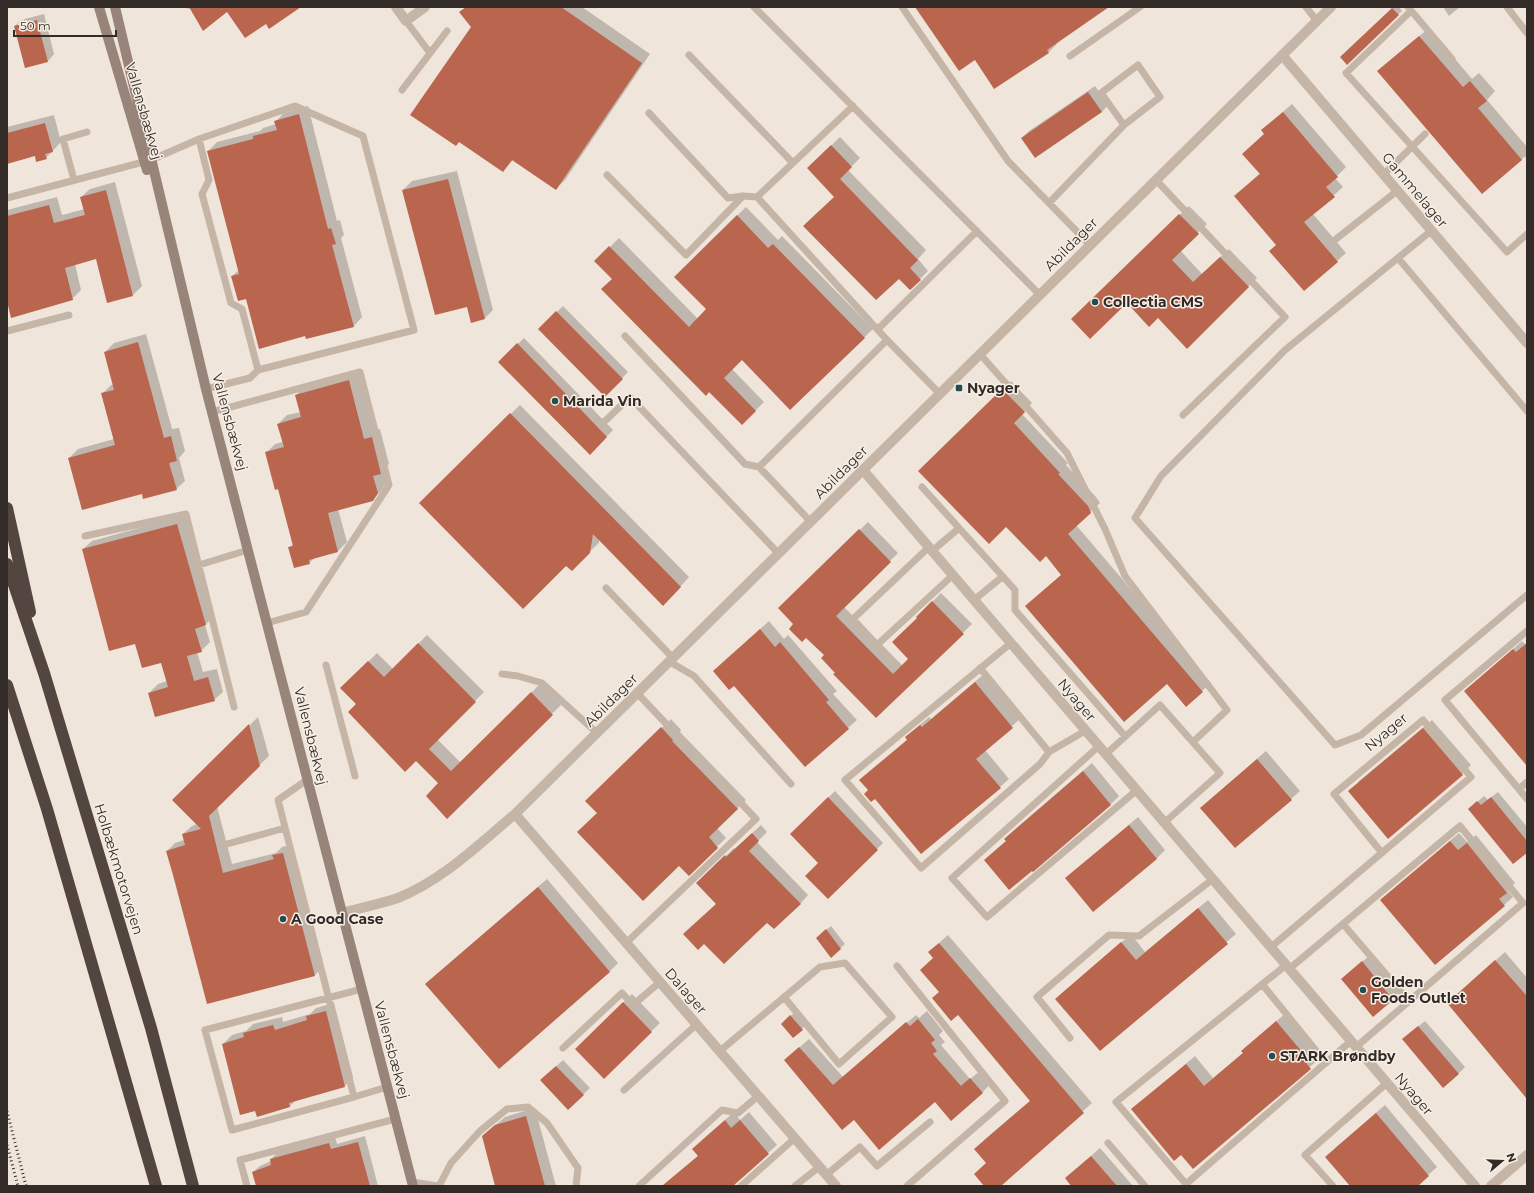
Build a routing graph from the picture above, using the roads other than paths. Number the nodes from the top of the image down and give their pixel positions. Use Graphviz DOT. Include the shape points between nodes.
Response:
graph roads {
  1 [pos="99,7"];
  2 [pos="115,7"];
  3 [pos="396,7"];
  4 [pos="425,7"];
  5 [pos="754,7"];
  6 [pos="902,7"];
  7 [pos="1140,7"];
  8 [pos="1306,7"];
  9 [pos="1331,7"];
  10 [pos="1507,7"];
  11 [pos="1410,9"];
  12 [pos="406,21"];
  13 [pos="1317,21"];
  14 [pos="447,31"];
  15 [pos="1527,33"];
  16 [pos="430,53"];
  17 [pos="689,55"];
  18 [pos="1282,55"];
  19 [pos="1070,56"];
  20 [pos="1452,59"];
  21 [pos="402,90"];
  22 [pos="853,106"];
  23 [pos="649,113"];
  24 [pos="1124,126"];
  25 [pos="87,132"];
  26 [pos="1424,134"];
  27 [pos="199,139"];
  28 [pos="1412,146"];
  29 [pos="148,161"];
  30 [pos="793,163"];
  31 [pos="606,175"];
  32 [pos="1384,175"];
  33 [pos="74,180"];
  34 [pos="1156,180"];
  35 [pos="1397,191"];
  36 [pos="743,196"];
  37 [pos="757,197"];
  38 [pos="7,198"];
  39 [pos="1049,203"];
  40 [pos="977,231"];
  41 [pos="1431,231"];
  42 [pos="1527,234"];
  43 [pos="1336,238"];
  44 [pos="1090,245"];
  45 [pos="1398,258"];
  46 [pos="1040,295"];
  47 [pos="69,315"];
  48 [pos="878,329"];
  49 [pos="7,332"];
  50 [pos="625,336"];
  51 [pos="888,340"];
  52 [pos="1527,343"];
  53 [pos="980,354"];
  54 [pos="258,370"];
  55 [pos="206,389"];
  56 [pos="940,394"];
  57 [pos="1527,411"];
  58 [pos="212,412"];
  59 [pos="1184,415"];
  60 [pos="604,422"];
  61 [pos="759,467"];
  62 [pos="863,470"];
  63 [pos="922,487"];
  64 [pos="7,508"];
  65 [pos="811,522"];
  66 [pos="958,529"];
  67 [pos="85,536"];
  68 [pos="931,549"];
  69 [pos="248,550"];
  70 [pos="779,554"];
  71 [pos="7,564"];
  72 [pos="199,565"];
  73 [pos="953,575"];
  74 [pos="1002,576"];
  75 [pos="606,588"];
  76 [pos="1527,595"];
  77 [pos="974,600"];
  78 [pos="267,623"];
  79 [pos="1527,631"];
  80 [pos="1011,643"];
  81 [pos="877,645"];
  82 [pos="671,660"];
  83 [pos="894,663"];
  84 [pos="326,665"];
  85 [pos="980,668"];
  86 [pos="44,673"];
  87 [pos="502,674"];
  88 [pos="7,685"];
  89 [pos="638,694"];
  90 [pos="234,707"];
  91 [pos="7,711"];
  92 [pos="1085,731"];
  93 [pos="597,733"];
  94 [pos="1125,736"];
  95 [pos="1193,742"];
  96 [pos="1102,750"];
  97 [pos="1049,752"];
  98 [pos="355,776"];
  99 [pos="308,780"];
  100 [pos="1527,782"];
  101 [pos="791,784"];
  102 [pos="1519,789"];
  103 [pos="1136,790"];
  104 [pos="1527,799"];
  105 [pos="46,809"];
  106 [pos="516,814"];
  107 [pos="1164,823"];
  108 [pos="285,828"];
  109 [pos="227,844"];
  110 [pos="1382,852"];
  111 [pos="1213,879"];
  112 [pos="342,913"];
  113 [pos="1342,924"];
  114 [pos="626,943"];
  115 [pos="1271,947"];
  116 [pos="897,966"];
  117 [pos="1288,967"];
  118 [pos="660,982"];
  119 [pos="1262,984"];
  120 [pos="362,990"];
  121 [pos="784,997"];
  122 [pos="329,998"];
  123 [pos="1409,1001"];
  124 [pos="697,1024"];
  125 [pos="1070,1038"];
  126 [pos="1354,1044"];
  127 [pos="563,1048"];
  128 [pos="720,1051"];
  129 [pos="1326,1063"];
  130 [pos="1387,1084"];
  131 [pos="387,1087"];
  132 [pos="624,1090"];
  133 [pos="758,1096"];
  134 [pos="354,1097"];
  135 [pos="395,1119"];
  136 [pos="930,1122"];
  137 [pos="795,1138"];
  138 [pos="1108,1143"];
  139 [pos="1527,1155"];
  140 [pos="823,1171"];
  141 [pos="412,1184"];
  142 [pos="156,1186"];
  143 [pos="193,1186"];
  144 [pos="247,1186"];
  145 [pos="439,1186"];
  146 [pos="576,1186"];
  147 [pos="639,1186"];
  148 [pos="741,1186"];
  149 [pos="795,1186"];
  150 [pos="836,1186"];
  151 [pos="907,1186"];
  152 [pos="1146,1186"];
  153 [pos="1333,1186"];
  154 [pos="1475,1186"];
  155 [pos="1491,1186"];
  1 -- 29 [label="street, Vallensbækvej"];
  2 -- 29 [label="street, Vallensbækvej"];
  3 -- 12 [label="street"];
  4 -- 12 [label="street"];
  5 -- 22 [label="lane"];
  6 -- 39 [label="lane" via="1008,161"];
  7 -- 19 [label="lane"];
  8 -- 13 [label="lane"];
  9 -- 13 [label="street, Abildager"];
  10 -- 15 [label="lane"];
  11 -- 20 [label="lane"];
  11 -- 28 [label="lane" via="1346,73"];
  12 -- 16 [label="lane"];
  13 -- 18 [label="street, Abildager"];
  14 -- 16 [label="lane"];
  16 -- 21 [label="lane"];
  17 -- 30 [label="lane"];
  18 -- 32 [label="street, Gammelager"];
  18 -- 34 [label="street, Abildager"];
  22 -- 30 [label="lane"];
  22 -- 40 [label="lane"];
  23 -- 36 [label="lane" via="728,198"];
  24 -- 24 [label="lane" via="1160,97 1138,65 1101,94"];
  24 -- 39 [label="lane"];
  25 -- 33 [label="lane" via="64,139"];
  26 -- 28 [label="lane"];
  27 -- 29 [label="lane"];
  27 -- 54 [label="lane" via="209,180 202,194 231,303 242,309"];
  27 -- 54 [label="lane" via="295,106 363,136 414,330"];
  28 -- 32 [label="lane"];
  28 -- 42 [label="lane" via="1507,252"];
  29 -- 33 [label="lane"];
  29 -- 55 [label="street, Vallensbækvej"];
  30 -- 37 [label="lane"];
  31 -- 36 [label="lane" via="686,255"];
  32 -- 35 [label="street, Gammelager"];
  33 -- 38 [label="lane"];
  34 -- 44 [label="street, Abildager"];
  34 -- 59 [label="lane" via="1285,317"];
  35 -- 41 [label="street, Gammelager"];
  35 -- 43 [label="lane"];
  36 -- 37 [label="lane"];
  37 -- 48 [label="lane"];
  39 -- 44 [label="lane"];
  40 -- 46 [label="lane"];
  40 -- 48 [label="lane"];
  41 -- 45 [label="lane"];
  41 -- 52 [label="street, Gammelager"];
  44 -- 46 [label="street, Abildager"];
  45 -- 57 [label="lane"];
  45 -- 76 [label="lane" via="1285,350 1161,476 1135,518 1335,745 1361,735"];
  46 -- 53 [label="street, Abildager"];
  47 -- 49 [label="lane"];
  48 -- 51 [label="lane"];
  50 -- 61 [label="lane" via="745,464"];
  51 -- 56 [label="lane"];
  51 -- 61 [label="lane"];
  53 -- 56 [label="street, Abildager"];
  53 -- 95 [label="lane" via="1067,453 1125,576 1227,710"];
  54 -- 55 [label="lane" via="250,378"];
  55 -- 58 [label="street, Vallensbækvej"];
  56 -- 62 [label="street, Abildager"];
  58 -- 69 [label="street, Vallensbækvej"];
  58 -- 78 [label="lane" via="360,372 389,486 306,612"];
  60 -- 70 [label="lane" via="630,397"];
  61 -- 65 [label="lane"];
  62 -- 65 [label="street, Abildager"];
  62 -- 68 [label="street, Nyager"];
  63 -- 66 [label="lane"];
  64 -- 86 [label="highway"];
  65 -- 70 [label="street, Abildager"];
  66 -- 68 [label="lane"];
  66 -- 74 [label="lane"];
  67 -- 72 [label="lane" via="186,514"];
  68 -- 73 [label="street, Nyager"];
  68 -- 81 [label="lane" via="853,619"];
  69 -- 72 [label="lane"];
  69 -- 78 [label="street, Vallensbækvej"];
  70 -- 82 [label="street, Abildager"];
  71 -- 86 [label="highway, Holbækmotorvejen"];
  72 -- 90 [label="lane"];
  73 -- 77 [label="street, Nyager"];
  73 -- 81 [label="lane"];
  74 -- 77 [label="lane"];
  74 -- 94 [label="lane" via="1015,590 1015,610"];
  75 -- 82 [label="lane"];
  77 -- 80 [label="street, Nyager"];
  78 -- 99 [label="street, Vallensbækvej"];
  79 -- 102 [label="lane" via="1445,700"];
  80 -- 85 [label="lane"];
  80 -- 92 [label="street, Nyager"];
  81 -- 83 [label="lane"];
  82 -- 89 [label="street, Abildager"];
  82 -- 101 [label="lane" via="694,676"];
  84 -- 98 [label="lane"];
  85 -- 97 [label="lane"];
  85 -- 97 [label="lane" via="845,780 921,868 1040,764"];
  86 -- 143 [label="highway, Holbækmotorvejen" via="151,1028"];
  87 -- 93 [label="lane" via="542,683"];
  88 -- 105 [label="highway"];
  89 -- 93 [label="street, Abildager"];
  89 -- 114 [label="lane" via="756,819"];
  91 -- 105 [label="highway"];
  92 -- 96 [label="street, Nyager"];
  92 -- 97 [label="lane"];
  93 -- 106 [label="street, Abildager"];
  94 -- 95 [label="lane" via="1160,705"];
  94 -- 96 [label="lane"];
  95 -- 107 [label="lane" via="1220,773"];
  96 -- 103 [label="street, Nyager"];
  96 -- 103 [label="lane" via="952,878 987,917"];
  99 -- 108 [label="lane" via="278,800"];
  99 -- 112 [label="street, Vallensbækvej"];
  100 -- 102 [label="lane"];
  102 -- 104 [label="lane"];
  103 -- 107 [label="street, Nyager"];
  105 -- 142 [label="highway"];
  106 -- 112 [label="street, Abildager" via="452,867 426,883 398,898"];
  106 -- 114 [label="street, Dalager"];
  107 -- 111 [label="street, Nyager"];
  108 -- 109 [label="lane"];
  108 -- 122 [label="lane"];
  110 -- 110 [label="lane, Nyager" via="1471,777 1423,720 1334,794"];
  110 -- 115 [label="lane, Nyager"];
  111 -- 115 [label="street, Nyager"];
  111 -- 125 [label="lane" via="1139,936 1108,935 1037,997"];
  112 -- 120 [label="street, Vallensbækvej"];
  113 -- 117 [label="lane"];
  113 -- 123 [label="lane"];
  113 -- 123 [label="lane" via="1460,826 1523,903"];
  114 -- 118 [label="street, Dalager"];
  115 -- 117 [label="street, Nyager"];
  116 -- 151 [label="lane" via="1005,1101"];
  117 -- 119 [label="lane"];
  117 -- 126 [label="street, Nyager"];
  118 -- 124 [label="street, Dalager"];
  118 -- 127 [label="lane" via="633,1005 622,993"];
  119 -- 129 [label="lane"];
  119 -- 129 [label="lane" via="1116,1102 1186,1184"];
  120 -- 122 [label="lane"];
  120 -- 131 [label="street, Vallensbækvej"];
  121 -- 121 [label="lane" via="820,967 845,963 892,1017 839,1064"];
  121 -- 128 [label="lane"];
  122 -- 134 [label="lane"];
  122 -- 134 [label="lane" via="205,1030 232,1130"];
  123 -- 126 [label="lane"];
  124 -- 128 [label="street, Dalager"];
  124 -- 132 [label="lane"];
  126 -- 129 [label="lane"];
  126 -- 130 [label="street, Nyager"];
  128 -- 133 [label="street, Dalager"];
  130 -- 153 [label="lane" via="1305,1155"];
  130 -- 154 [label="street, Nyager"];
  131 -- 134 [label="lane"];
  131 -- 135 [label="street, Vallensbækvej"];
  133 -- 137 [label="street, Dalager"];
  133 -- 147 [label="lane" via="738,1113 722,1110"];
  135 -- 141 [label="street, Vallensbækvej"];
  135 -- 144 [label="lane" via="240,1160"];
  136 -- 140 [label="lane" via="878,1166 860,1147"];
  137 -- 140 [label="street, Dalager"];
  137 -- 148 [label="lane"];
  138 -- 152 [label="lane"];
  139 -- 155 [label="street"];
  140 -- 149 [label="lane"];
  140 -- 150 [label="street, Dalager"];
  141 -- 145 [label="lane"];
  145 -- 146 [label="lane" via="451,1163 480,1131 507,1108 528,1107 547,1123 578,1168"];
}
